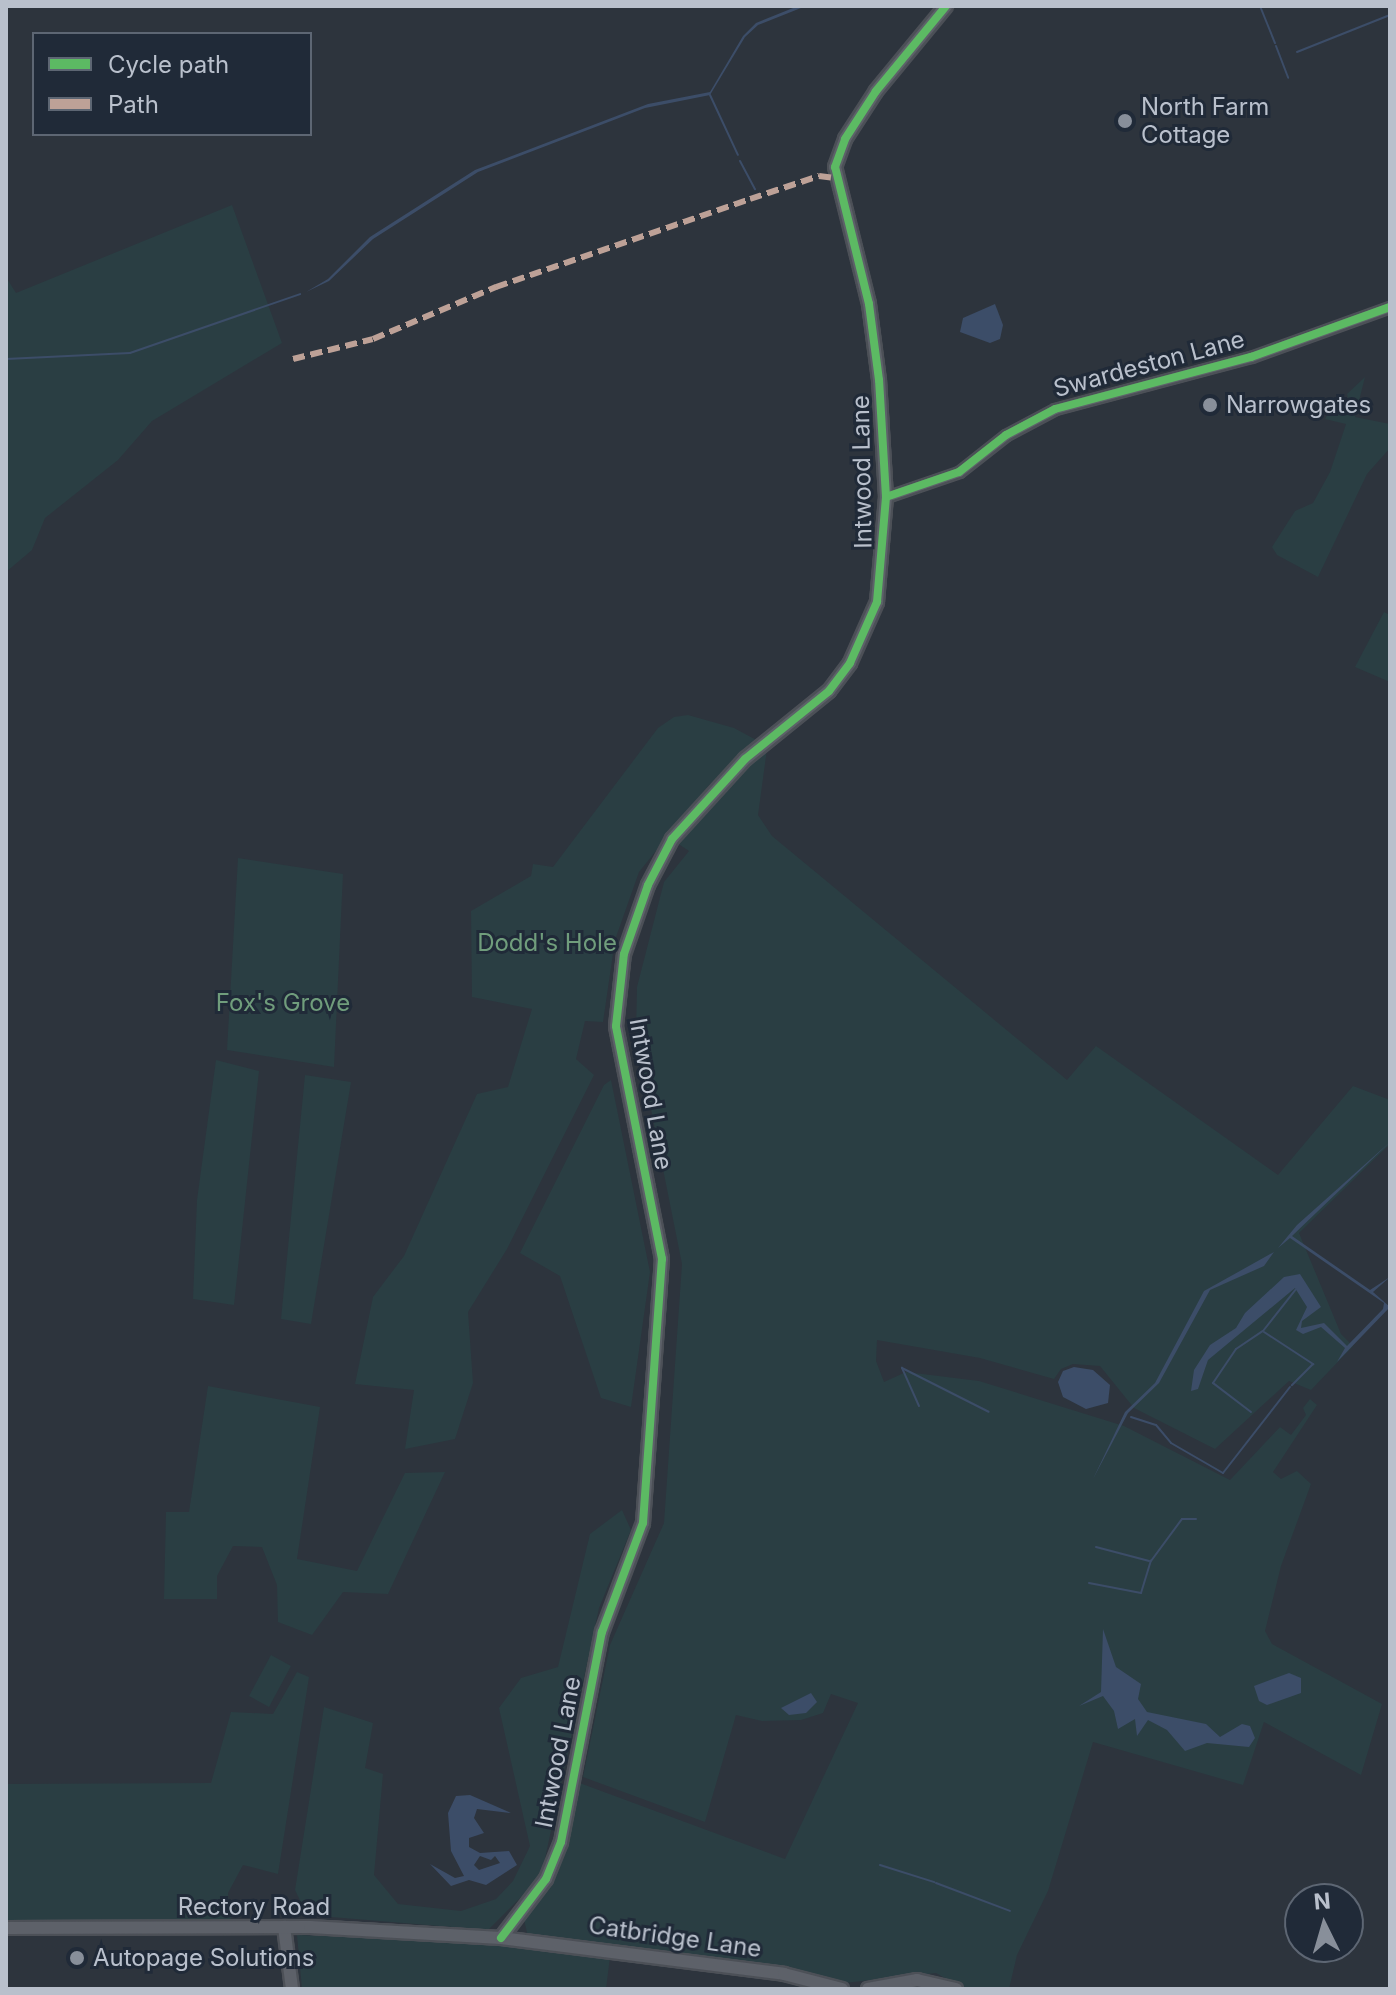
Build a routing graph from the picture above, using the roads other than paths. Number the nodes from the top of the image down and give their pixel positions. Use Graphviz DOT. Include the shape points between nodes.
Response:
graph roads {
  1 [pos="946,6"];
  2 [pos="1390,307"];
  3 [pos="886,497"];
  4 [pos="284,1927"];
  5 [pos="6,1928"];
  6 [pos="501,1938"];
  7 [pos="292,1989"];
  8 [pos="842,1989"];
  9 [pos="868,1989"];
  10 [pos="956,1989"];
  1 -- 3 [label="street, Intwood Lane" via="857,119 837,156 835,178 875,343"];
  2 -- 3 [label="street, Swardeston Lane" via="1264,353 1055,409 1006,435 959,472"];
  3 -- 6 [label="street, Intwood Lane" via="877,602 850,663 829,691 745,759 693,811 657,865 630,932 616,1026 662,1259 643,1523 602,1632 561,1842 546,1879"];
  4 -- 5 [label="street, Rectory Road"];
  4 -- 6 [label="street, Rectory Road"];
  4 -- 7 [label="street"];
  6 -- 8 [label="street, Catbridge Lane" via="784,1974"];
  9 -- 10 [label="street" via="917,1980"];
}
